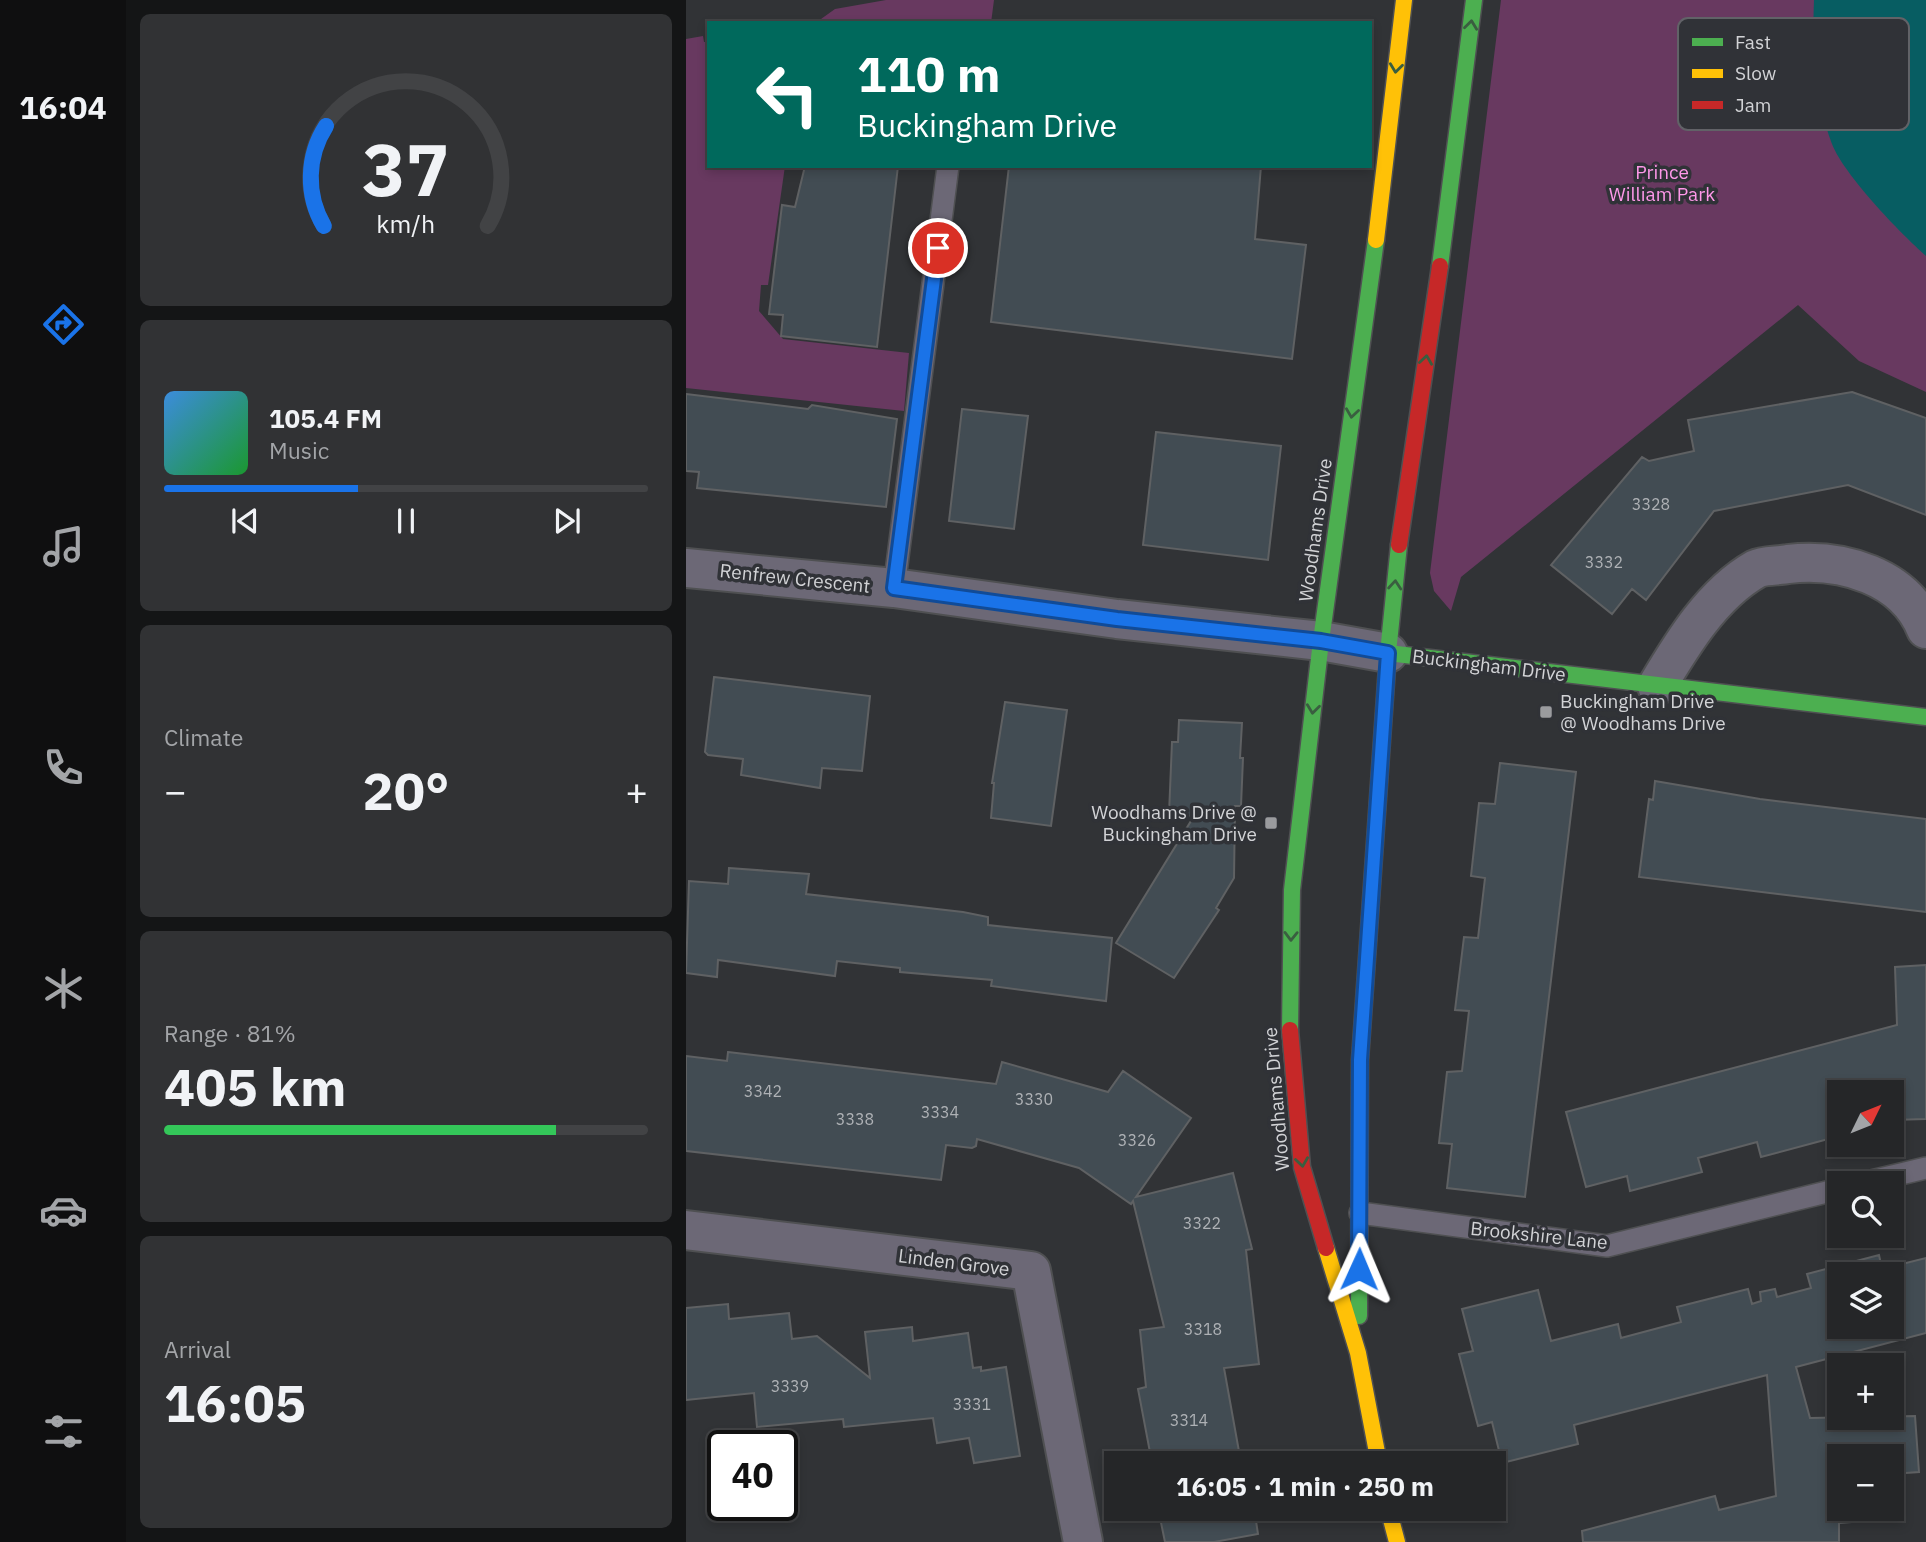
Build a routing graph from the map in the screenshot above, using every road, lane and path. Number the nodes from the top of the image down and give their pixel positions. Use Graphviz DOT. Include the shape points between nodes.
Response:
graph roads {
  1 [pos="1404,0"];
  2 [pos="1474,0"];
  3 [pos="948,168"];
  4 [pos="686,568"];
  5 [pos="894,588"];
  6 [pos="1926,629"];
  7 [pos="1321,641"];
  8 [pos="1388,653"];
  9 [pos="1657,686"];
  10 [pos="1926,717"];
  11 [pos="1926,1168"];
  12 [pos="1904,1173"];
  13 [pos="1827,1192"];
  14 [pos="1360,1213"];
  15 [pos="686,1230"];
  16 [pos="1358,1353"];
  17 [pos="1377,1451"];
  18 [pos="1391,1521"];
  19 [pos="1083,1542"];
  20 [pos="1397,1542"];
  1 -- 7 [label="street, Woodhams Drive, one-way"];
  8 -- 2 [label="street, Woodhams Drive, one-way"];
  3 -- 5 [label="lane"];
  4 -- 5 [label="street, Renfrew Crescent"];
  5 -- 7 [label="street, Renfrew Crescent"];
  6 -- 9 [label="street" via="1917,607 1888,584 1852,567 1808,562 1758,568 1715,603 1688,635"];
  7 -- 8 [label="street, Buckingham Drive"];
  7 -- 16 [label="street, Woodhams Drive, one-way" via="1292,890 1290,1027 1302,1167"];
  8 -- 9 [label="street, Buckingham Drive"];
  8 -- 14 [label="street, Woodhams Drive" via="1360,1060"];
  9 -- 10 [label="street, Buckingham Drive"];
  11 -- 12 [label="lane"];
  13 -- 14 [label="lane, Brookshire Lane" via="1607,1246"];
  14 -- 16 [label="street, Woodhams Drive"];
  15 -- 19 [label="street, Linden Grove" via="1031,1271"];
  16 -- 17 [label="street, Woodhams Drive"];
  18 -- 20 [label="street"];
}
